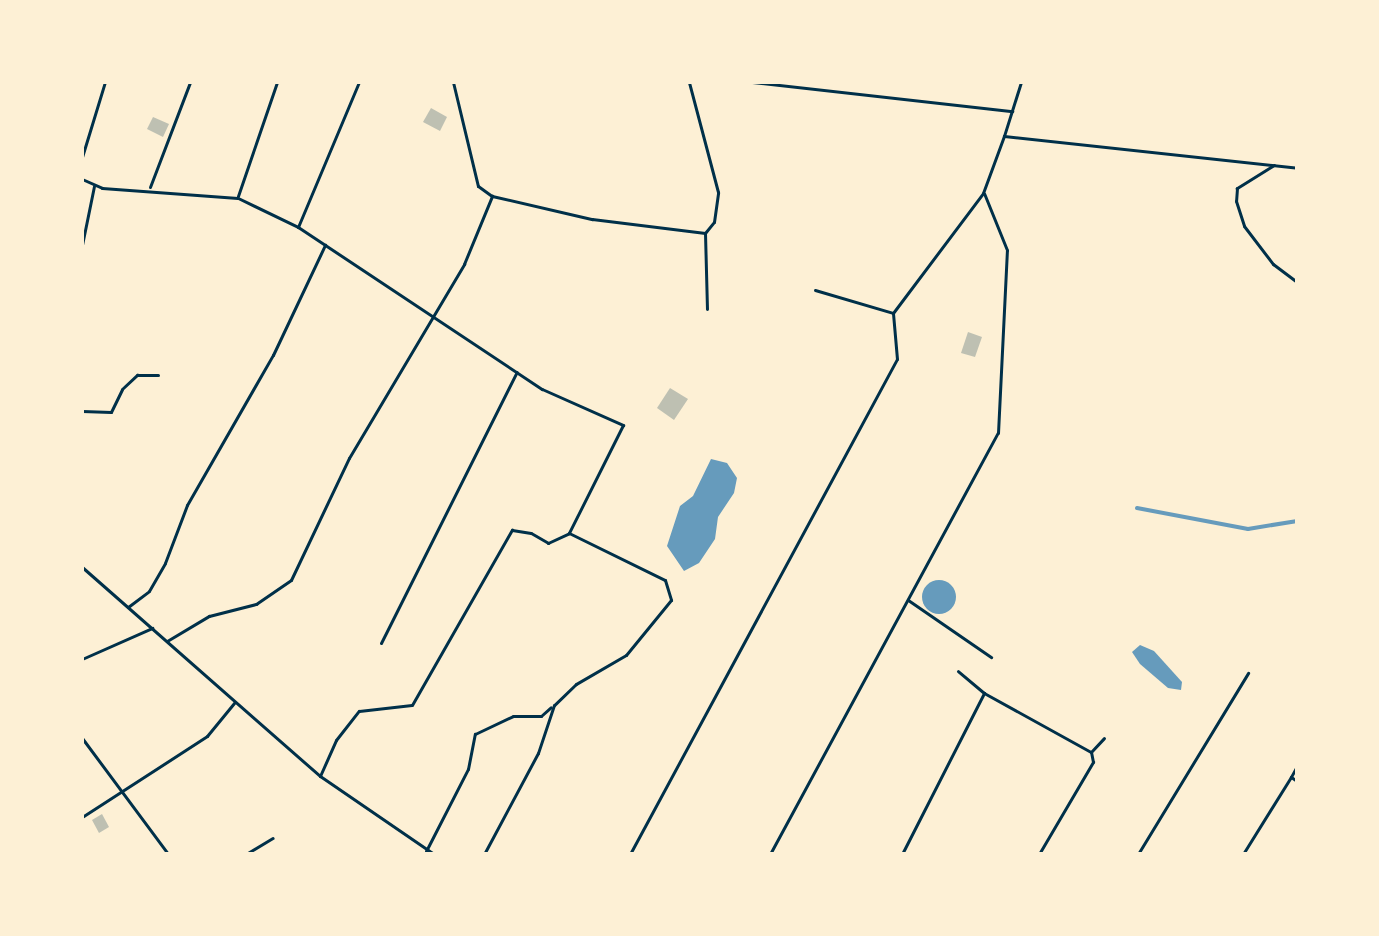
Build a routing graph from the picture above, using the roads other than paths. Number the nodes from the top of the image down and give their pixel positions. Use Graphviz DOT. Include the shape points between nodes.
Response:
graph roads {
  1 [pos="105,82"];
  2 [pos="190,82"];
  3 [pos="277,82"];
  4 [pos="359,82"];
  5 [pos="453,82"];
  6 [pos="689,82"];
  7 [pos="752,82"];
  8 [pos="1021,82"];
  9 [pos="1012,111"];
  10 [pos="1004,136"];
  11 [pos="82,157"];
  12 [pos="1274,165"];
  13 [pos="1297,168"];
  14 [pos="82,179"];
  15 [pos="94,184"];
  16 [pos="150,188"];
  17 [pos="983,193"];
  18 [pos="492,196"];
  19 [pos="238,198"];
  20 [pos="298,227"];
  21 [pos="705,233"];
  22 [pos="82,245"];
  23 [pos="325,245"];
  24 [pos="1297,282"];
  25 [pos="815,290"];
  26 [pos="707,309"];
  27 [pos="893,313"];
  28 [pos="431,315"];
  29 [pos="517,372"];
  30 [pos="158,375"];
  31 [pos="82,411"];
  32 [pos="569,533"];
  33 [pos="82,567"];
  34 [pos="908,600"];
  35 [pos="128,607"];
  36 [pos="152,628"];
  37 [pos="167,641"];
  38 [pos="381,643"];
  39 [pos="991,657"];
  40 [pos="82,659"];
  41 [pos="958,671"];
  42 [pos="1248,673"];
  43 [pos="984,693"];
  44 [pos="235,701"];
  45 [pos="554,705"];
  46 [pos="82,738"];
  47 [pos="1104,738"];
  48 [pos="1091,752"];
  49 [pos="1297,766"];
  50 [pos="320,776"];
  51 [pos="1291,777"];
  52 [pos="1297,781"];
  53 [pos="124,792"];
  54 [pos="82,817"];
  55 [pos="273,838"];
  56 [pos="426,851"];
  57 [pos="168,854"];
  58 [pos="246,854"];
  59 [pos="434,854"];
  60 [pos="484,854"];
  61 [pos="630,854"];
  62 [pos="770,854"];
  63 [pos="902,854"];
  64 [pos="1039,854"];
  65 [pos="1138,854"];
  66 [pos="1243,854"];
  1 -- 11 [label="lane"];
  2 -- 16 [label="lane"];
  3 -- 19 [label="lane"];
  4 -- 20 [label="lane"];
  5 -- 18 [label="lane" via="478,186"];
  6 -- 21 [label="lane" via="718,192 714,222"];
  7 -- 9 [label="lane"];
  8 -- 9 [label="lane"];
  9 -- 10 [label="lane"];
  10 -- 12 [label="lane"];
  10 -- 17 [label="lane"];
  12 -- 13 [label="lane"];
  12 -- 24 [label="lane" via="1237,188 1236,201 1244,226 1273,264"];
  14 -- 15 [label="lane"];
  15 -- 16 [label="lane"];
  15 -- 22 [label="lane"];
  16 -- 19 [label="lane"];
  17 -- 27 [label="lane"];
  17 -- 34 [label="lane" via="1007,250 998,433"];
  18 -- 21 [label="lane" via="592,219"];
  18 -- 28 [label="lane" via="464,264"];
  19 -- 20 [label="lane"];
  20 -- 23 [label="lane"];
  21 -- 26 [label="lane"];
  23 -- 28 [label="lane"];
  23 -- 35 [label="lane" via="273,355 187,505 165,563 149,591"];
  25 -- 27 [label="lane"];
  27 -- 61 [label="lane" via="897,359"];
  28 -- 29 [label="lane"];
  28 -- 37 [label="lane" via="349,458 291,580 256,604 209,616"];
  29 -- 32 [label="lane" via="623,425"];
  29 -- 38 [label="lane"];
  30 -- 31 [label="lane" via="137,375 122,389 111,412"];
  32 -- 45 [label="lane" via="665,580 671,600 626,655 576,684"];
  32 -- 50 [label="lane" via="548,543 512,530 412,705 359,711 336,740"];
  33 -- 35 [label="lane"];
  34 -- 39 [label="lane"];
  34 -- 62 [label="lane"];
  35 -- 36 [label="lane"];
  36 -- 37 [label="lane"];
  36 -- 40 [label="lane"];
  37 -- 44 [label="lane"];
  41 -- 43 [label="lane"];
  42 -- 65 [label="lane"];
  43 -- 48 [label="lane"];
  43 -- 63 [label="lane"];
  44 -- 50 [label="lane"];
  44 -- 53 [label="lane" via="207,736"];
  45 -- 56 [label="lane" via="541,716 513,716 475,734 468,769"];
  45 -- 60 [label="lane" via="538,753"];
  46 -- 53 [label="lane"];
  47 -- 48 [label="lane"];
  48 -- 64 [label="lane" via="1093,762"];
  49 -- 51 [label="lane"];
  50 -- 56 [label="lane"];
  51 -- 52 [label="lane"];
  51 -- 66 [label="lane"];
  53 -- 54 [label="lane"];
  53 -- 57 [label="lane"];
  55 -- 58 [label="lane"];
  56 -- 59 [label="lane"];
}
